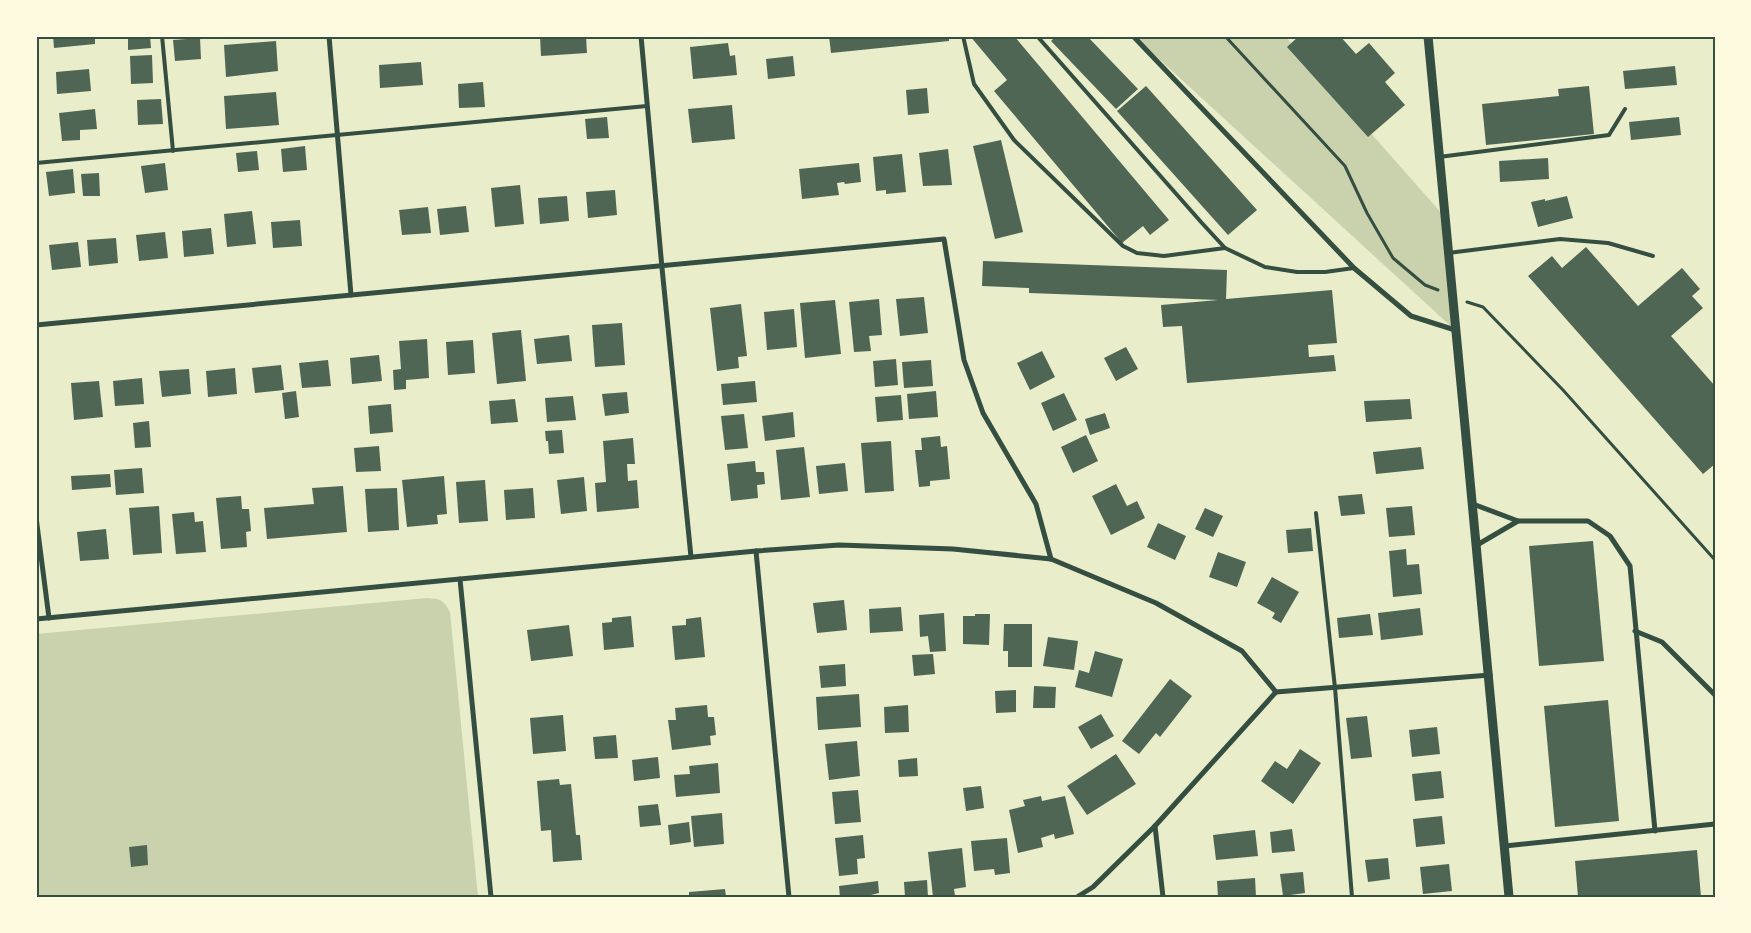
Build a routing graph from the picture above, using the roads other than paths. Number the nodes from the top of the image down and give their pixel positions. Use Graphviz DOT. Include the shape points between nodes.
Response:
graph roads {
  1 [pos="162,36"];
  2 [pos="329,36"];
  3 [pos="641,36"];
  4 [pos="963,36"];
  5 [pos="1037,36"];
  6 [pos="1133,36"];
  7 [pos="1428,36"];
  8 [pos="647,106"];
  9 [pos="1624,109"];
  10 [pos="337,135"];
  11 [pos="172,151"];
  12 [pos="1439,157"];
  13 [pos="36,163"];
  14 [pos="1225,248"];
  15 [pos="1448,253"];
  16 [pos="1653,256"];
  17 [pos="662,268"];
  18 [pos="1354,268"];
  19 [pos="351,295"];
  20 [pos="36,325"];
  21 [pos="1455,330"];
  22 [pos="1473,504"];
  23 [pos="1316,513"];
  24 [pos="36,517"];
  25 [pos="1518,521"];
  26 [pos="1477,545"];
  27 [pos="756,551"];
  28 [pos="692,557"];
  29 [pos="1051,559"];
  30 [pos="460,579"];
  31 [pos="49,618"];
  32 [pos="36,619"];
  33 [pos="1635,631"];
  34 [pos="1490,675"];
  35 [pos="1334,688"];
  36 [pos="1276,692"];
  37 [pos="1715,695"];
  38 [pos="1715,824"];
  39 [pos="1155,826"];
  40 [pos="1654,831"];
  41 [pos="1504,846"];
  42 [pos="491,897"];
  43 [pos="789,897"];
  44 [pos="1077,897"];
  45 [pos="1162,897"];
  46 [pos="1352,897"];
  47 [pos="1509,897"];
  1 -- 11 [label="lane"];
  2 -- 10 [label="street"];
  3 -- 8 [label="street"];
  4 -- 14 [label="lane" via="974,84 1014,140 1123,246 1137,253 1164,256"];
  5 -- 14 [label="lane"];
  6 -- 18 [label="street"];
  7 -- 12 [label="street"];
  8 -- 10 [label="lane"];
  8 -- 17 [label="street"];
  9 -- 12 [label="lane" via="1610,135"];
  10 -- 11 [label="lane"];
  10 -- 19 [label="street"];
  11 -- 13 [label="lane"];
  12 -- 15 [label="street"];
  14 -- 18 [label="lane" via="1265,267 1297,272"];
  15 -- 16 [label="lane" via="1560,239 1608,243"];
  15 -- 21 [label="street"];
  17 -- 19 [label="street"];
  17 -- 28 [label="street"];
  17 -- 29 [label="street" via="944,239 964,360 982,413 1036,504"];
  18 -- 21 [label="street" via="1411,316"];
  19 -- 20 [label="street"];
  21 -- 22 [label="street"];
  22 -- 25 [label="street"];
  22 -- 26 [label="street"];
  23 -- 35 [label="lane"];
  24 -- 31 [label="street"];
  25 -- 26 [label="street"];
  25 -- 33 [label="street" via="1588,521 1610,536 1630,566"];
  26 -- 34 [label="street"];
  27 -- 28 [label="street"];
  27 -- 29 [label="street" via="848,545 954,549"];
  27 -- 43 [label="street"];
  28 -- 30 [label="street"];
  29 -- 36 [label="street" via="1156,603 1242,651"];
  30 -- 31 [label="street"];
  30 -- 42 [label="street"];
  31 -- 32 [label="street"];
  33 -- 37 [label="street" via="1662,642"];
  33 -- 40 [label="street"];
  34 -- 35 [label="street"];
  34 -- 41 [label="street"];
  35 -- 36 [label="street"];
  35 -- 46 [label="lane"];
  36 -- 39 [label="street"];
  38 -- 40 [label="street"];
  39 -- 44 [label="street" via="1093,887"];
  39 -- 45 [label="street"];
  40 -- 41 [label="street"];
  41 -- 47 [label="street"];
}
